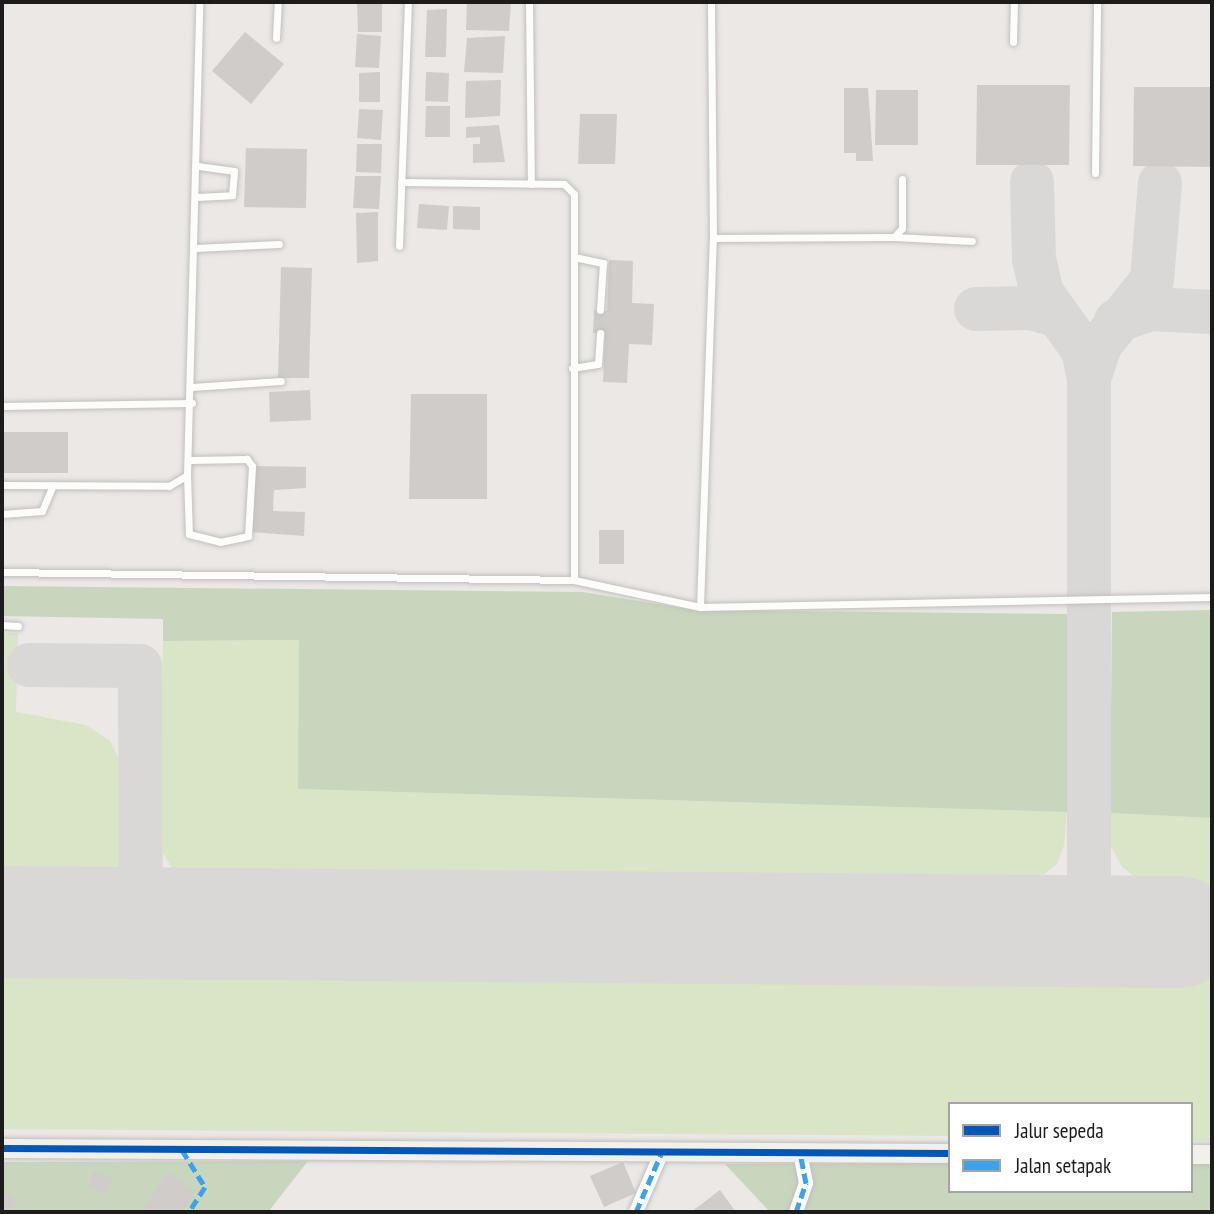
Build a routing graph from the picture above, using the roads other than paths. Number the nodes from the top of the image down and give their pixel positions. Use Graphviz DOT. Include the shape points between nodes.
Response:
graph roads {
  1 [pos="199,2"];
  2 [pos="278,2"];
  3 [pos="408,2"];
  4 [pos="529,2"];
  5 [pos="711,2"];
  6 [pos="1014,2"];
  7 [pos="1097,2"];
  8 [pos="276,38"];
  9 [pos="1013,42"];
  10 [pos="197,166"];
  11 [pos="1095,173"];
  12 [pos="902,179"];
  13 [pos="401,182"];
  14 [pos="531,184"];
  15 [pos="197,197"];
  16 [pos="894,237"];
  17 [pos="713,238"];
  18 [pos="972,241"];
  19 [pos="279,244"];
  20 [pos="399,246"];
  21 [pos="195,248"];
  22 [pos="574,257"];
  23 [pos="600,310"];
  24 [pos="600,333"];
  25 [pos="572,368"];
  26 [pos="281,382"];
  27 [pos="192,387"];
  28 [pos="192,403"];
  29 [pos="2,406"];
  30 [pos="191,460"];
  31 [pos="187,475"];
  32 [pos="2,485"];
  33 [pos="53,485"];
  34 [pos="2,514"];
  35 [pos="2,572"];
  36 [pos="574,580"];
  37 [pos="1212,597"];
  38 [pos="700,607"];
  39 [pos="2,625"];
  40 [pos="18,626"];
  41 [pos="2,1148"];
  42 [pos="800,1153"];
  43 [pos="948,1153"];
  44 [pos="661,1154"];
  45 [pos="1193,1154"];
  46 [pos="1212,1154"];
  47 [pos="636,1212"];
  48 [pos="796,1212"];
  1 -- 10 [label="lane"];
  2 -- 8 [label="lane"];
  3 -- 13 [label="lane"];
  4 -- 14 [label="lane"];
  5 -- 17 [label="lane"];
  6 -- 9 [label="lane"];
  7 -- 11 [label="lane"];
  10 -- 15 [label="lane"];
  10 -- 15 [label="lane" via="234,171 232,195"];
  12 -- 16 [label="lane" via="902,228"];
  13 -- 14 [label="lane"];
  13 -- 20 [label="lane"];
  14 -- 22 [label="lane" via="564,184 574,194"];
  15 -- 21 [label="lane"];
  16 -- 17 [label="lane"];
  16 -- 18 [label="lane"];
  17 -- 38 [label="lane"];
  19 -- 21 [label="lane"];
  21 -- 27 [label="lane"];
  22 -- 23 [label="lane" via="603,263"];
  22 -- 25 [label="lane"];
  24 -- 25 [label="lane" via="598,364"];
  25 -- 36 [label="lane"];
  26 -- 27 [label="lane"];
  27 -- 28 [label="lane"];
  28 -- 29 [label="lane"];
  28 -- 30 [label="lane"];
  30 -- 31 [label="lane"];
  30 -- 31 [label="lane" via="247,459 252,466 248,536 220,542 190,534"];
  31 -- 33 [label="lane" via="169,486"];
  32 -- 33 [label="lane"];
  33 -- 34 [label="lane" via="42,511"];
  35 -- 36 [label="lane"];
  36 -- 38 [label="lane"];
  37 -- 38 [label="lane"];
  39 -- 40 [label="lane"];
  41 -- 44 [label="street"];
  42 -- 43 [label="street"];
  42 -- 44 [label="street"];
  42 -- 48 [label="street" via="806,1183"];
  44 -- 47 [label="street"];
  45 -- 46 [label="street"];
}
